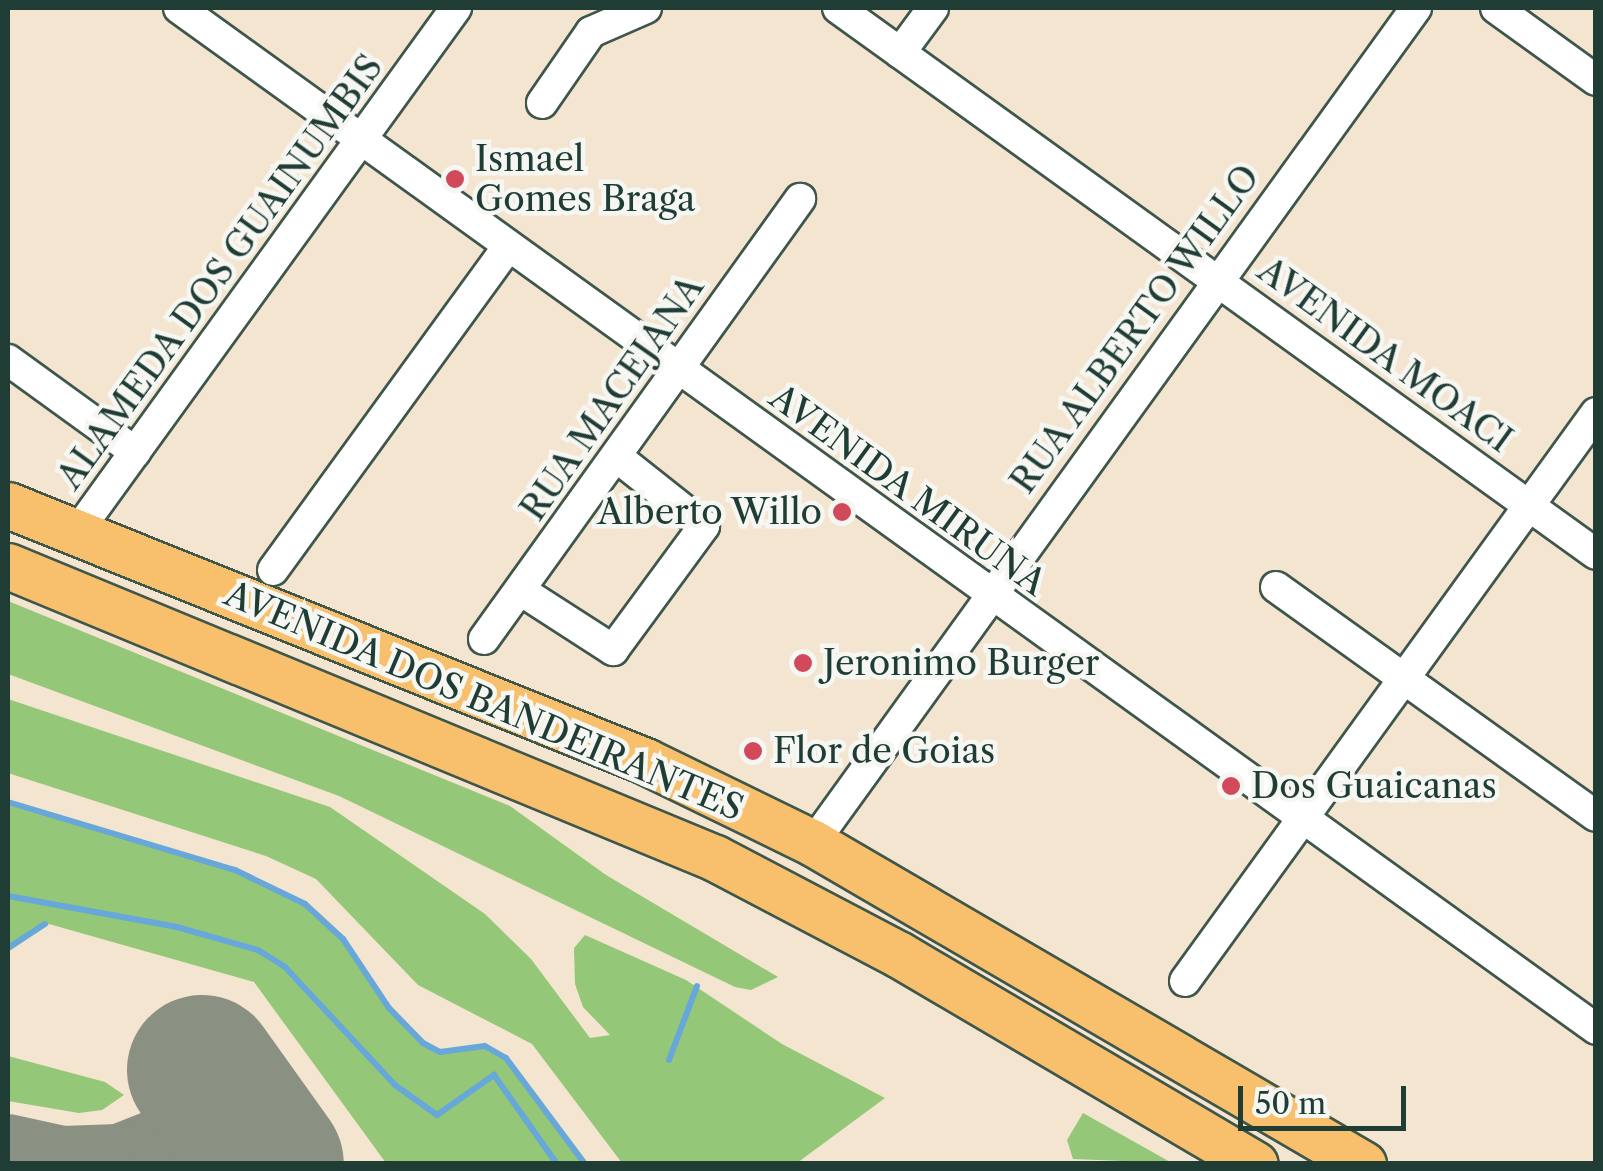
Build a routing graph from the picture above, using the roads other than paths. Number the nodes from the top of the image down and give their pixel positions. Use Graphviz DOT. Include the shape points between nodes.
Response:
graph roads {
  1 [pos="179,8"];
  2 [pos="646,8"];
  3 [pos="838,8"];
  4 [pos="934,8"];
  5 [pos="1416,8"];
  6 [pos="1496,8"];
  7 [pos="443,12"];
  8 [pos="900,53"];
  9 [pos="1596,80"];
  10 [pos="542,104"];
  11 [pos="364,143"];
  12 [pos="800,199"];
  13 [pos="508,246"];
  14 [pos="1216,281"];
  15 [pos="8,360"];
  16 [pos="678,369"];
  17 [pos="1596,412"];
  18 [pos="134,452"];
  19 [pos="617,456"];
  20 [pos="1528,504"];
  21 [pos="8,505"];
  22 [pos="77,532"];
  23 [pos="1596,554"];
  24 [pos="8,566"];
  25 [pos="273,570"];
  26 [pos="1276,588"];
  27 [pos="520,590"];
  28 [pos="988,595"];
  29 [pos="484,639"];
  30 [pos="1405,681"];
  31 [pos="1302,816"];
  32 [pos="1596,816"];
  33 [pos="813,843"];
  34 [pos="1185,981"];
  35 [pos="1596,1029"];
  36 [pos="1255,1164"];
  37 [pos="1363,1164"];
  1 -- 11 [label="street, AVENIDA MIRUNA"];
  2 -- 10 [label="street" via="592,32"];
  3 -- 8 [label="street, AVENIDA MOACI"];
  4 -- 8 [label="street"];
  5 -- 14 [label="street, RUA ALBERTO WILLO"];
  6 -- 9 [label="street"];
  7 -- 11 [label="street, ALAMEDA DOS GUAINUMBIS"];
  8 -- 14 [label="street, AVENIDA MOACI"];
  11 -- 13 [label="street, AVENIDA MIRUNA"];
  11 -- 18 [label="street, ALAMEDA DOS GUAINUMBIS"];
  12 -- 16 [label="street, RUA MACEJANA"];
  13 -- 16 [label="street, AVENIDA MIRUNA"];
  13 -- 25 [label="street"];
  14 -- 20 [label="street, AVENIDA MOACI"];
  14 -- 28 [label="street, RUA ALBERTO WILLO"];
  15 -- 18 [label="street"];
  16 -- 19 [label="street, RUA MACEJANA"];
  16 -- 28 [label="street, AVENIDA MIRUNA"];
  17 -- 20 [label="street"];
  18 -- 22 [label="street, ALAMEDA DOS GUAINUMBIS"];
  19 -- 27 [label="street, RUA MACEJANA"];
  19 -- 27 [label="street" via="704,526 616,647 601,648"];
  20 -- 23 [label="street, AVENIDA MOACI"];
  20 -- 30 [label="street"];
  21 -- 22 [label="highway, AVENIDA DOS BANDEIRANTES"];
  22 -- 33 [label="highway, AVENIDA DOS BANDEIRANTES" via="644,761"];
  24 -- 36 [label="highway, AVENIDA DOS BANDEIRANTES" via="492,760 715,858 914,963"];
  26 -- 30 [label="street"];
  27 -- 29 [label="street, RUA MACEJANA"];
  28 -- 31 [label="street, AVENIDA MIRUNA"];
  28 -- 33 [label="street, RUA ALBERTO WILLO"];
  30 -- 31 [label="street"];
  30 -- 32 [label="street"];
  31 -- 34 [label="street"];
  31 -- 35 [label="street, AVENIDA MIRUNA"];
  33 -- 37 [label="highway, AVENIDA DOS BANDEIRANTES"];
}
